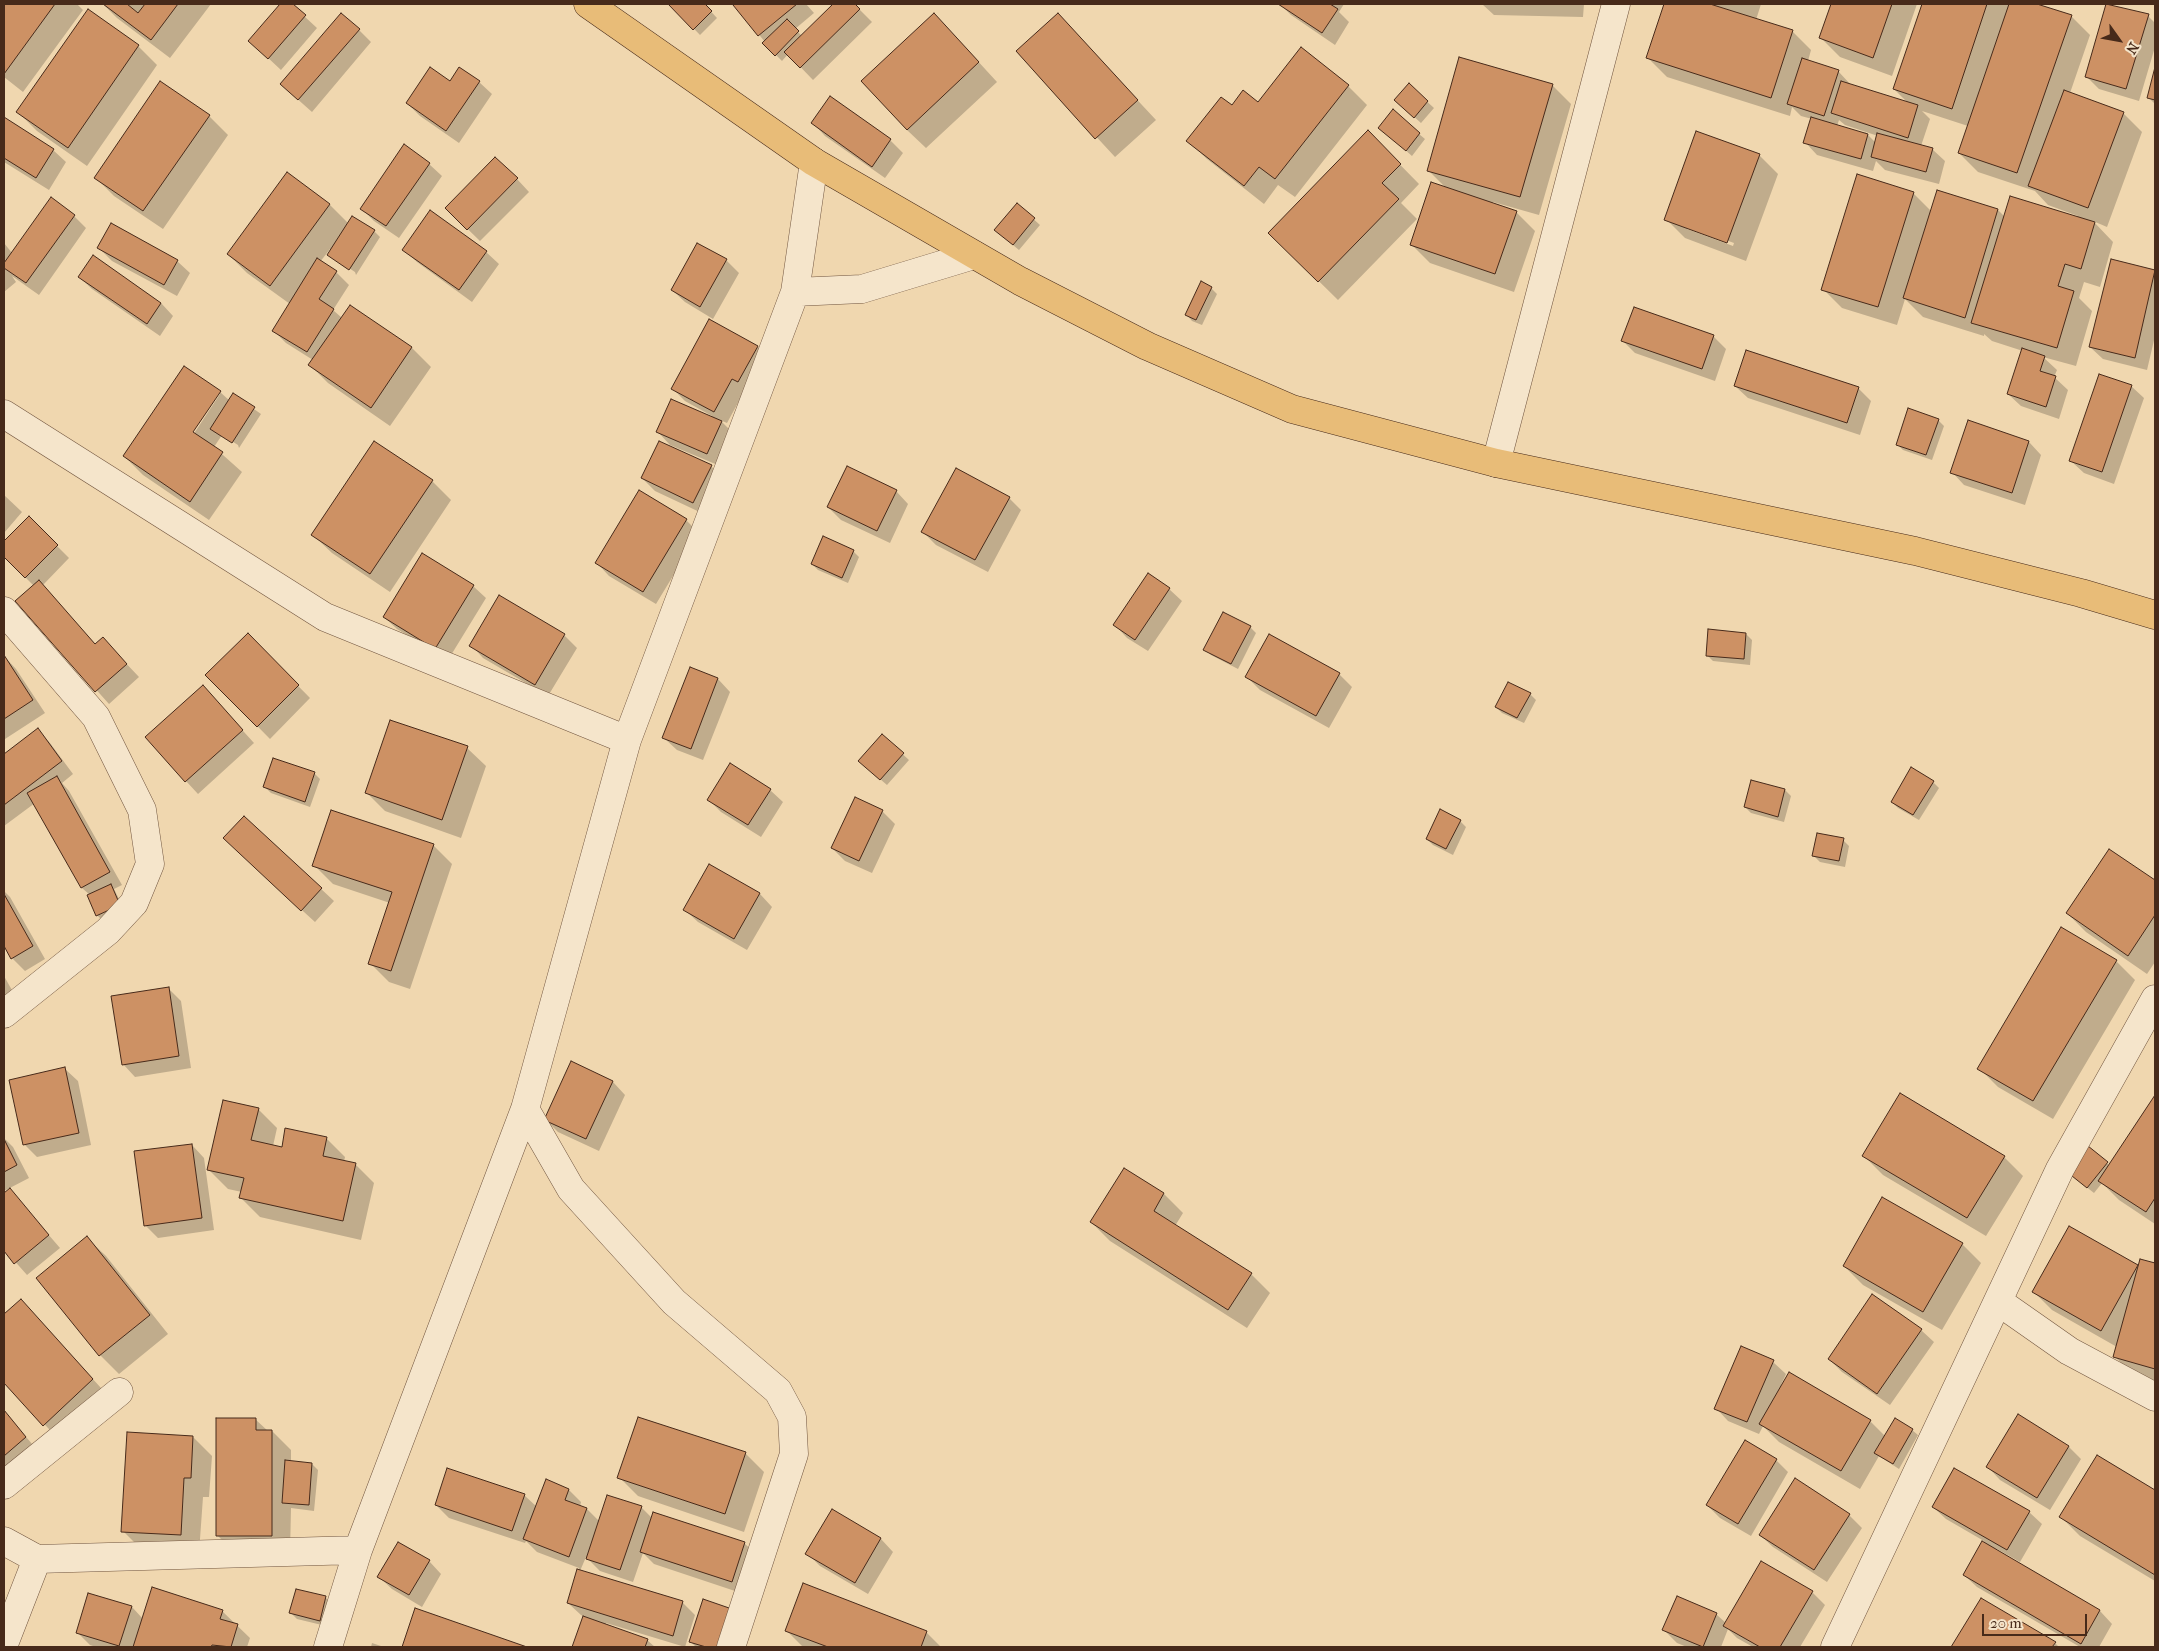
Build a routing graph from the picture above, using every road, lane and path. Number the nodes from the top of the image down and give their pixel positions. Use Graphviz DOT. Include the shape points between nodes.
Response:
graph roads {
  1 [pos="588,4"];
  2 [pos="1616,4"];
  3 [pos="814,162"];
  4 [pos="974,254"];
  5 [pos="795,292"];
  6 [pos="4,414"];
  7 [pos="1496,463"];
  8 [pos="4,611"];
  9 [pos="2155,615"];
  10 [pos="627,740"];
  11 [pos="2155,999"];
  12 [pos="4,1014"];
  13 [pos="525,1109"];
  14 [pos="1999,1302"];
  15 [pos="119,1392"];
  16 [pos="2155,1396"];
  17 [pos="4,1485"];
  18 [pos="4,1541"];
  19 [pos="358,1550"];
  20 [pos="37,1559"];
  21 [pos="4,1644"];
  22 [pos="1840,1646"];
  23 [pos="328,1647"];
  24 [pos="731,1647"];
  1 -- 3 [label="main road"];
  2 -- 7 [label="street"];
  3 -- 4 [label="main road"];
  3 -- 5 [label="street"];
  4 -- 5 [label="street" via="862,289"];
  4 -- 7 [label="main road" via="1147,346 1292,409"];
  5 -- 10 [label="street"];
  6 -- 10 [label="street" via="325,617"];
  7 -- 9 [label="main road" via="1915,551"];
  8 -- 12 [label="street" via="96,717 142,810 150,864 134,903 108,931"];
  10 -- 13 [label="street"];
  11 -- 14 [label="street" via="2060,1169"];
  13 -- 19 [label="street"];
  13 -- 24 [label="street" via="571,1189 674,1302 778,1391 792,1417 794,1454"];
  14 -- 16 [label="street" via="2069,1351"];
  14 -- 22 [label="street"];
  15 -- 17 [label="street"];
  18 -- 20 [label="street"];
  19 -- 20 [label="street"];
  19 -- 23 [label="street"];
  20 -- 21 [label="street"];
}
